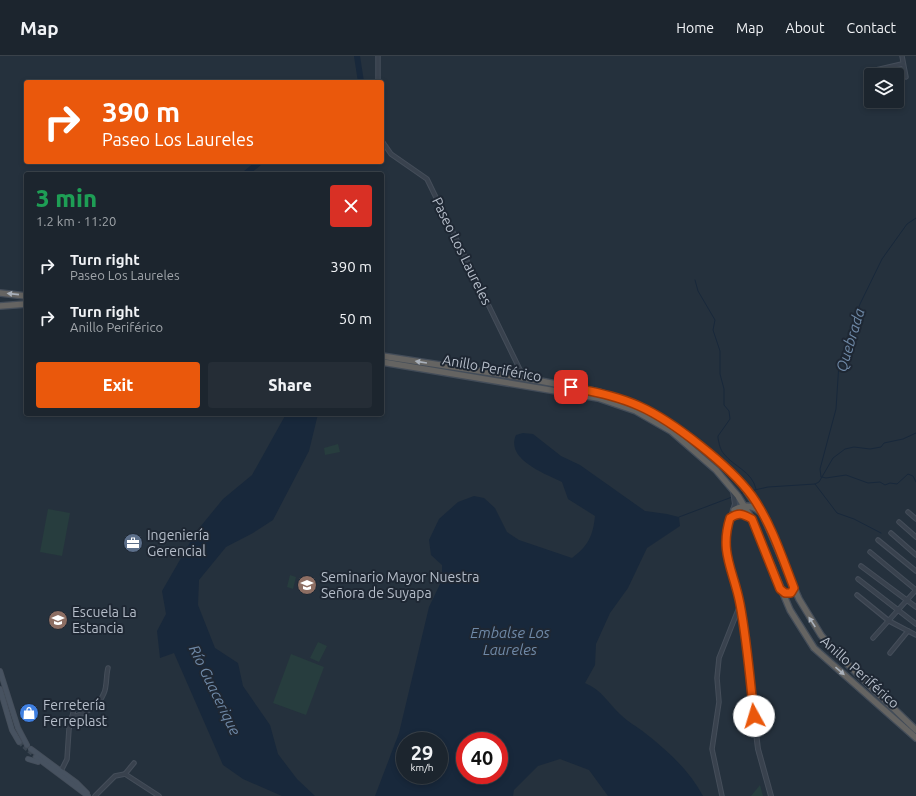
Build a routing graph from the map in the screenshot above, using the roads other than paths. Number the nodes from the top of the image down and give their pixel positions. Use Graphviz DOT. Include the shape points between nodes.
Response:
graph roads {
  1 [pos="378,56"];
  2 [pos="902,56"];
  3 [pos="902,64"];
  4 [pos="885,68"];
  5 [pos="906,77"];
  6 [pos="378,80"];
  7 [pos="384,144"];
  8 [pos="0,293"];
  9 [pos="24,296"];
  10 [pos="24,304"];
  11 [pos="0,306"];
  12 [pos="384,356"];
  13 [pos="384,362"];
  14 [pos="524,378"];
  15 [pos="732,487"];
  16 [pos="744,506"];
  17 [pos="734,510"];
  18 [pos="908,512"];
  19 [pos="763,515"];
  20 [pos="730,518"];
  21 [pos="752,519"];
  22 [pos="916,519"];
  23 [pos="899,522"];
  24 [pos="891,533"];
  25 [pos="916,537"];
  26 [pos="878,540"];
  27 [pos="870,552"];
  28 [pos="916,555"];
  29 [pos="861,566"];
  30 [pos="916,571"];
  31 [pos="858,579"];
  32 [pos="794,588"];
  33 [pos="780,589"];
  34 [pos="916,590"];
  35 [pos="857,595"];
  36 [pos="907,600"];
  37 [pos="740,604"];
  38 [pos="916,607"];
  39 [pos="898,611"];
  40 [pos="889,621"];
  41 [pos="916,624"];
  42 [pos="908,631"];
  43 [pos="916,635"];
  44 [pos="873,638"];
  45 [pos="890,653"];
  46 [pos="108,668"];
  47 [pos="0,671"];
  48 [pos="0,676"];
  49 [pos="0,689"];
  50 [pos="0,697"];
  51 [pos="75,705"];
  52 [pos="72,717"];
  53 [pos="916,730"];
  54 [pos="916,738"];
  55 [pos="19,743"];
  56 [pos="27,745"];
  57 [pos="31,749"];
  58 [pos="28,758"];
  59 [pos="134,763"];
  60 [pos="61,771"];
  61 [pos="125,774"];
  62 [pos="78,788"];
  63 [pos="88,794"];
  64 [pos="94,796"];
  65 [pos="159,796"];
  66 [pos="722,796"];
  67 [pos="771,796"];
  1 -- 6 [label="street"];
  2 -- 3 [label="street"];
  3 -- 4 [label="street"];
  3 -- 5 [label="street"];
  7 -- 14 [label="street, Paseo Los Laureles" via="391,154 427,179"];
  9 -- 8 [label="highway, one-way"];
  10 -- 11 [label="highway"];
  14 -- 12 [label="highway, Anillo Periférico, one-way"];
  13 -- 15 [label="highway, Anillo Periférico" via="598,398 636,411 672,431"];
  14 -- 19 [label="highway, Anillo Periférico" via="599,392 638,405 657,415 734,475"];
  15 -- 16 [label="highway, Anillo Periférico"];
  15 -- 17 [label="street" via="735,497"];
  16 -- 17 [label="highway"];
  16 -- 19 [label="highway" via="755,508"];
  16 -- 21 [label="highway, Anillo Periférico"];
  17 -- 20 [label="street"];
  18 -- 22 [label="street"];
  19 -- 32 [label="highway, Anillo Periférico"];
  20 -- 21 [label="street" via="744,514"];
  20 -- 37 [label="street" via="725,537 726,551"];
  21 -- 33 [label="highway, Anillo Periférico"];
  23 -- 25 [label="street"];
  24 -- 28 [label="street"];
  26 -- 30 [label="street"];
  27 -- 34 [label="street"];
  29 -- 36 [label="street"];
  31 -- 39 [label="street"];
  32 -- 33 [label="highway" via="789,594"];
  53 -- 32 [label="highway, Anillo Periférico, one-way" via="834,652 810,620"];
  33 -- 54 [label="highway, Anillo Periférico, one-way" via="796,622 814,648"];
  34 -- 36 [label="street"];
  35 -- 40 [label="street"];
  36 -- 38 [label="street"];
  36 -- 39 [label="street"];
  37 -- 66 [label="street" via="719,658 717,678 719,702 712,749"];
  37 -- 67 [label="street" via="758,749"];
  39 -- 40 [label="street"];
  39 -- 41 [label="street"];
  40 -- 42 [label="street"];
  40 -- 44 [label="street"];
  42 -- 43 [label="street"];
  42 -- 45 [label="street"];
  46 -- 52 [label="street" via="105,691 101,699 88,711"];
  47 -- 56 [label="main road" via="18,728"];
  48 -- 55 [label="main road"];
  49 -- 55 [label="main road" via="12,730"];
  50 -- 55 [label="main road" via="10,734"];
  51 -- 52 [label="street"];
  52 -- 60 [label="street" via="67,759"];
  57 -- 60 [label="main road"];
  58 -- 62 [label="main road" via="35,760 72,787"];
  59 -- 61 [label="street"];
  60 -- 63 [label="main road"];
  61 -- 64 [label="street" via="115,776"];
  61 -- 65 [label="street"];
  62 -- 63 [label="main road"];
  62 -- 63 [label="main road" via="36,756"];
  63 -- 64 [label="main road"];
}
